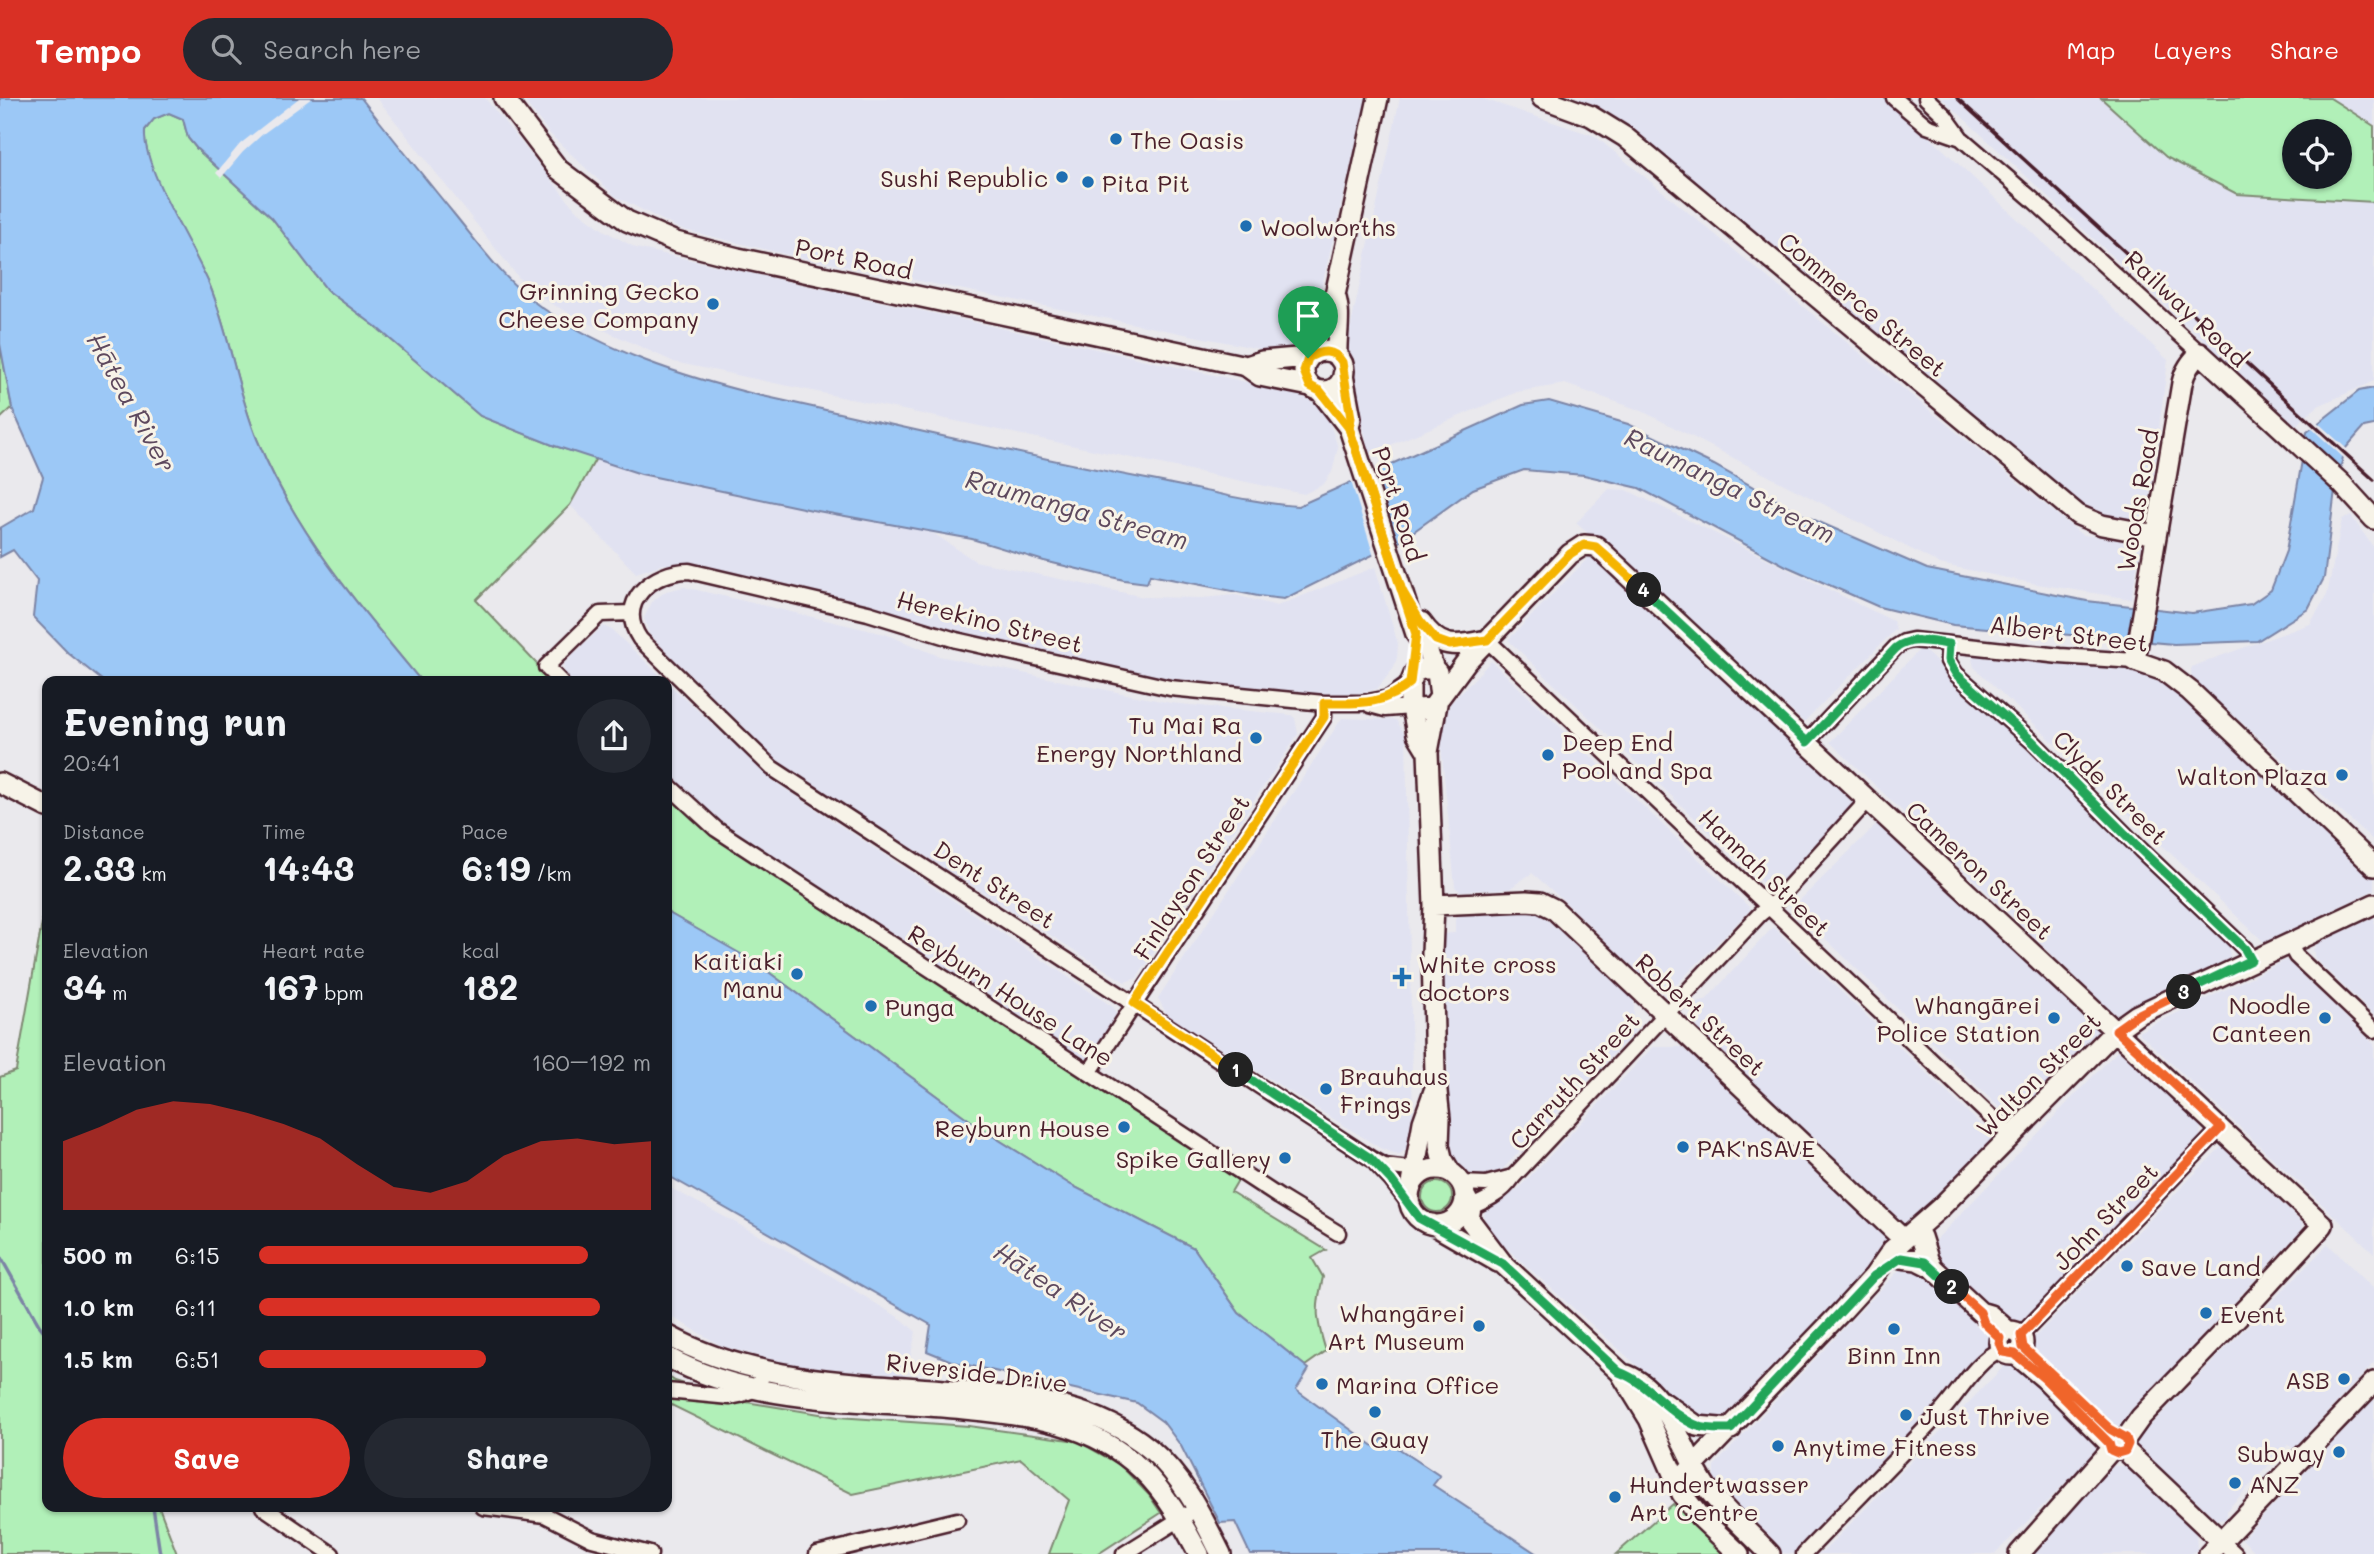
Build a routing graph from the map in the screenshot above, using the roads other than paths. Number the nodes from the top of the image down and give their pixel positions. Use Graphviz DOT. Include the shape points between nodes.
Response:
graph roads {
  1 [pos="504,98"];
  2 [pos="1378,98"];
  3 [pos="1542,98"];
  4 [pos="1894,98"];
  5 [pos="1926,98"];
  6 [pos="1961,138"];
  7 [pos="1335,296"];
  8 [pos="2200,353"];
  9 [pos="1337,355"];
  10 [pos="1309,357"];
  11 [pos="1246,366"];
  12 [pos="1343,375"];
  13 [pos="1315,388"];
  14 [pos="1349,428"];
  15 [pos="2374,519"];
  16 [pos="2156,535"];
  17 [pos="1401,589"];
  18 [pos="631,614"];
  19 [pos="1416,634"];
  20 [pos="1487,640"];
  21 [pos="1949,644"];
  22 [pos="2135,661"];
  23 [pos="1434,669"];
  24 [pos="555,676"];
  25 [pos="1411,682"];
  26 [pos="1438,701"];
  27 [pos="1324,703"];
  28 [pos="1362,703"];
  29 [pos="1412,707"];
  30 [pos="1807,742"];
  31 [pos="1428,752"];
  32 [pos="0,783"];
  33 [pos="672,789"];
  34 [pos="1869,799"];
  35 [pos="42,804"];
  36 [pos="2374,866"];
  37 [pos="2374,904"];
  38 [pos="1434,905"];
  39 [pos="1769,907"];
  40 [pos="2289,943"];
  41 [pos="2251,960"];
  42 [pos="1134,1003"];
  43 [pos="1667,1015"];
  44 [pos="2116,1030"];
  45 [pos="2374,1030"];
  46 [pos="1089,1073"];
  47 [pos="1436,1087"];
  48 [pos="2221,1128"];
  49 [pos="2011,1136"];
  50 [pos="1370,1158"];
  51 [pos="1418,1175"];
  52 [pos="1513,1177"];
  53 [pos="1462,1194"];
  54 [pos="1411,1206"];
  55 [pos="1432,1224"];
  56 [pos="1338,1233"];
  57 [pos="1908,1245"];
  58 [pos="1503,1264"];
  59 [pos="672,1338"];
  60 [pos="2011,1342"];
  61 [pos="672,1359"];
  62 [pos="765,1370"];
  63 [pos="1619,1372"];
  64 [pos="2374,1382"];
  65 [pos="756,1389"];
  66 [pos="672,1391"];
  67 [pos="1652,1395"];
  68 [pos="1731,1429"];
  69 [pos="2117,1443"];
  70 [pos="1695,1466"];
  71 [pos="1676,1483"];
  72 [pos="1199,1509"];
  73 [pos="270,1512"];
  74 [pos="522,1512"];
  75 [pos="1180,1519"];
  76 [pos="957,1520"];
  77 [pos="2222,1550"];
  78 [pos="332,1554"];
  79 [pos="650,1554"];
  80 [pos="817,1554"];
  81 [pos="1124,1554"];
  82 [pos="1199,1554"];
  83 [pos="1221,1554"];
  84 [pos="1739,1554"];
  85 [pos="1770,1554"];
  86 [pos="1804,1554"];
  87 [pos="2019,1554"];
  1 -- 11 [label="main road, Port Road" via="558,169 627,222 676,242"];
  2 -- 7 [label="main road"];
  3 -- 16 [label="main road, Commerce Street" via="1591,116 1625,137 2068,508 2090,522"];
  4 -- 6 [label="street, Railway Road" via="1927,126"];
  5 -- 6 [label="street, Railway Road"];
  6 -- 8 [label="street, Railway Road"];
  7 -- 9 [label="main road" via="1340,307"];
  7 -- 10 [label="main road" via="1327,303"];
  8 -- 15 [label="main road, Railway Road"];
  8 -- 16 [label="main road, Woods Road" via="2183,379"];
  9 -- 10 [label="main road" via="1324,352"];
  9 -- 12 [label="main road"];
  10 -- 11 [label="main road, Port Road"];
  10 -- 13 [label="main road" via="1304,371"];
  11 -- 13 [label="main road, Port Road" via="1260,376"];
  12 -- 13 [label="main road" via="1332,388"];
  12 -- 14 [label="main road, Port Road"];
  13 -- 14 [label="main road, Port Road"];
  14 -- 17 [label="main road, Port Road"];
  16 -- 22 [label="main road, Woods Road"];
  17 -- 19 [label="main road, Port Road"];
  17 -- 20 [label="main road" via="1436,640 1450,645"];
  18 -- 24 [label="street" via="600,614 546,667"];
  18 -- 27 [label="street, Herekino Street" via="639,596 656,579 678,571 701,572 868,613 947,638 1170,688"];
  18 -- 42 [label="street, Dent Street" via="640,639 772,768"];
  19 -- 23 [label="main road, Port Road"];
  19 -- 25 [label="main road, Port Road"];
  20 -- 23 [label="main road"];
  20 -- 26 [label="main road"];
  20 -- 30 [label="main road, Cameron Street" via="1576,549 1592,544"];
  20 -- 39 [label="street, Hannah Street"];
  21 -- 22 [label="street, Albert Street"];
  21 -- 30 [label="street, Albert Street" via="1904,642"];
  21 -- 41 [label="street, Clyde Street" via="1948,660 1956,674 2032,741 2245,949"];
  22 -- 36 [label="main road, Albert Street" via="2164,671 2190,691"];
  23 -- 25 [label="main road" via="1415,672"];
  23 -- 26 [label="main road" via="1440,686"];
  25 -- 28 [label="street, Herekino Street" via="1389,698"];
  25 -- 29 [label="main road"];
  26 -- 29 [label="main road" via="1425,709"];
  26 -- 31 [label="main road"];
  27 -- 28 [label="street, Herekino Street"];
  27 -- 42 [label="street, Finlayson Street" via="1324,717"];
  28 -- 29 [label="street, Herekino Street" via="1385,709"];
  29 -- 31 [label="main road" via="1417,734"];
  30 -- 34 [label="main road, Cameron Street"];
  31 -- 38 [label="main road"];
  32 -- 35 [label="main road"];
  33 -- 46 [label="street, Reyburn House Lane" via="716,829"];
  34 -- 39 [label="street, Carruth Street"];
  34 -- 44 [label="main road, Cameron Street"];
  37 -- 40 [label="main road, Walton Street"];
  38 -- 43 [label="main road, Robert Street" via="1525,901 1548,905"];
  38 -- 47 [label="main road"];
  39 -- 43 [label="street, Carruth Street"];
  39 -- 49 [label="street, Hannah Street"];
  40 -- 41 [label="main road, Walton Street"];
  40 -- 45 [label="street" via="2296,956"];
  41 -- 44 [label="main road, Walton Street" via="2137,1015"];
  42 -- 46 [label="street, Finlayson Street"];
  42 -- 50 [label="street, Dent Street"];
  43 -- 52 [label="street, Carruth Street"];
  43 -- 57 [label="main road, Robert Street"];
  44 -- 48 [label="main road, Cameron Street"];
  44 -- 49 [label="main road, Walton Street"];
  46 -- 56 [label="street, Reyburn House Lane"];
  47 -- 51 [label="main road" via="1423,1122"];
  47 -- 53 [label="main road" via="1439,1146"];
  48 -- 60 [label="street, John Street"];
  48 -- 69 [label="main road, Cameron Street" via="2323,1225"];
  49 -- 57 [label="main road, Walton Street" via="1940,1208 1931,1227"];
  50 -- 51 [label="street, Dent Street"];
  50 -- 54 [label="street, Dent Street"];
  51 -- 53 [label="main road" via="1439,1169"];
  51 -- 54 [label="main road" via="1410,1191"];
  52 -- 53 [label="street, Carruth Street"];
  52 -- 53 [label="street, Carruth Street" via="1500,1193"];
  53 -- 55 [label="main road" via="1449,1222"];
  53 -- 58 [label="main road" via="1469,1219"];
  54 -- 55 [label="main road" via="1419,1218"];
  55 -- 58 [label="main road"];
  57 -- 60 [label="main road, Robert Street" via="1980,1312 1984,1323"];
  57 -- 68 [label="main road, Walton Street"];
  58 -- 63 [label="main road"];
  59 -- 62 [label="main road, Riverside Drive"];
  60 -- 69 [label="main road, Robert Street"];
  60 -- 86 [label="street, John Street" via="1975,1371"];
  61 -- 65 [label="main road, Riverside Drive" via="705,1375"];
  62 -- 65 [label="street"];
  62 -- 72 [label="main road, Riverside Drive" via="814,1379 1009,1396 1099,1417 1152,1451"];
  63 -- 67 [label="main road"];
  63 -- 71 [label="main road" via="1649,1419"];
  64 -- 77 [label="main road"];
  65 -- 66 [label="street" via="730,1397"];
  65 -- 75 [label="main road, Riverside Drive" via="1008,1413 1067,1426 1112,1447 1141,1469"];
  67 -- 68 [label="main road" via="1697,1426"];
  67 -- 70 [label="main road"];
  68 -- 70 [label="main road, Walton Street"];
  69 -- 77 [label="main road, Robert Street"];
  69 -- 87 [label="main road"];
  70 -- 71 [label="main road, Walton Street"];
  70 -- 85 [label="main road" via="1716,1498"];
  71 -- 84 [label="main road" via="1700,1517"];
  72 -- 75 [label="street"];
  72 -- 83 [label="main road, Riverside Drive"];
  73 -- 78 [label="street"];
  74 -- 79 [label="street" via="545,1515 592,1539"];
  75 -- 81 [label="street"];
  75 -- 82 [label="main road, Riverside Drive"];
  76 -- 80 [label="street"];
}
